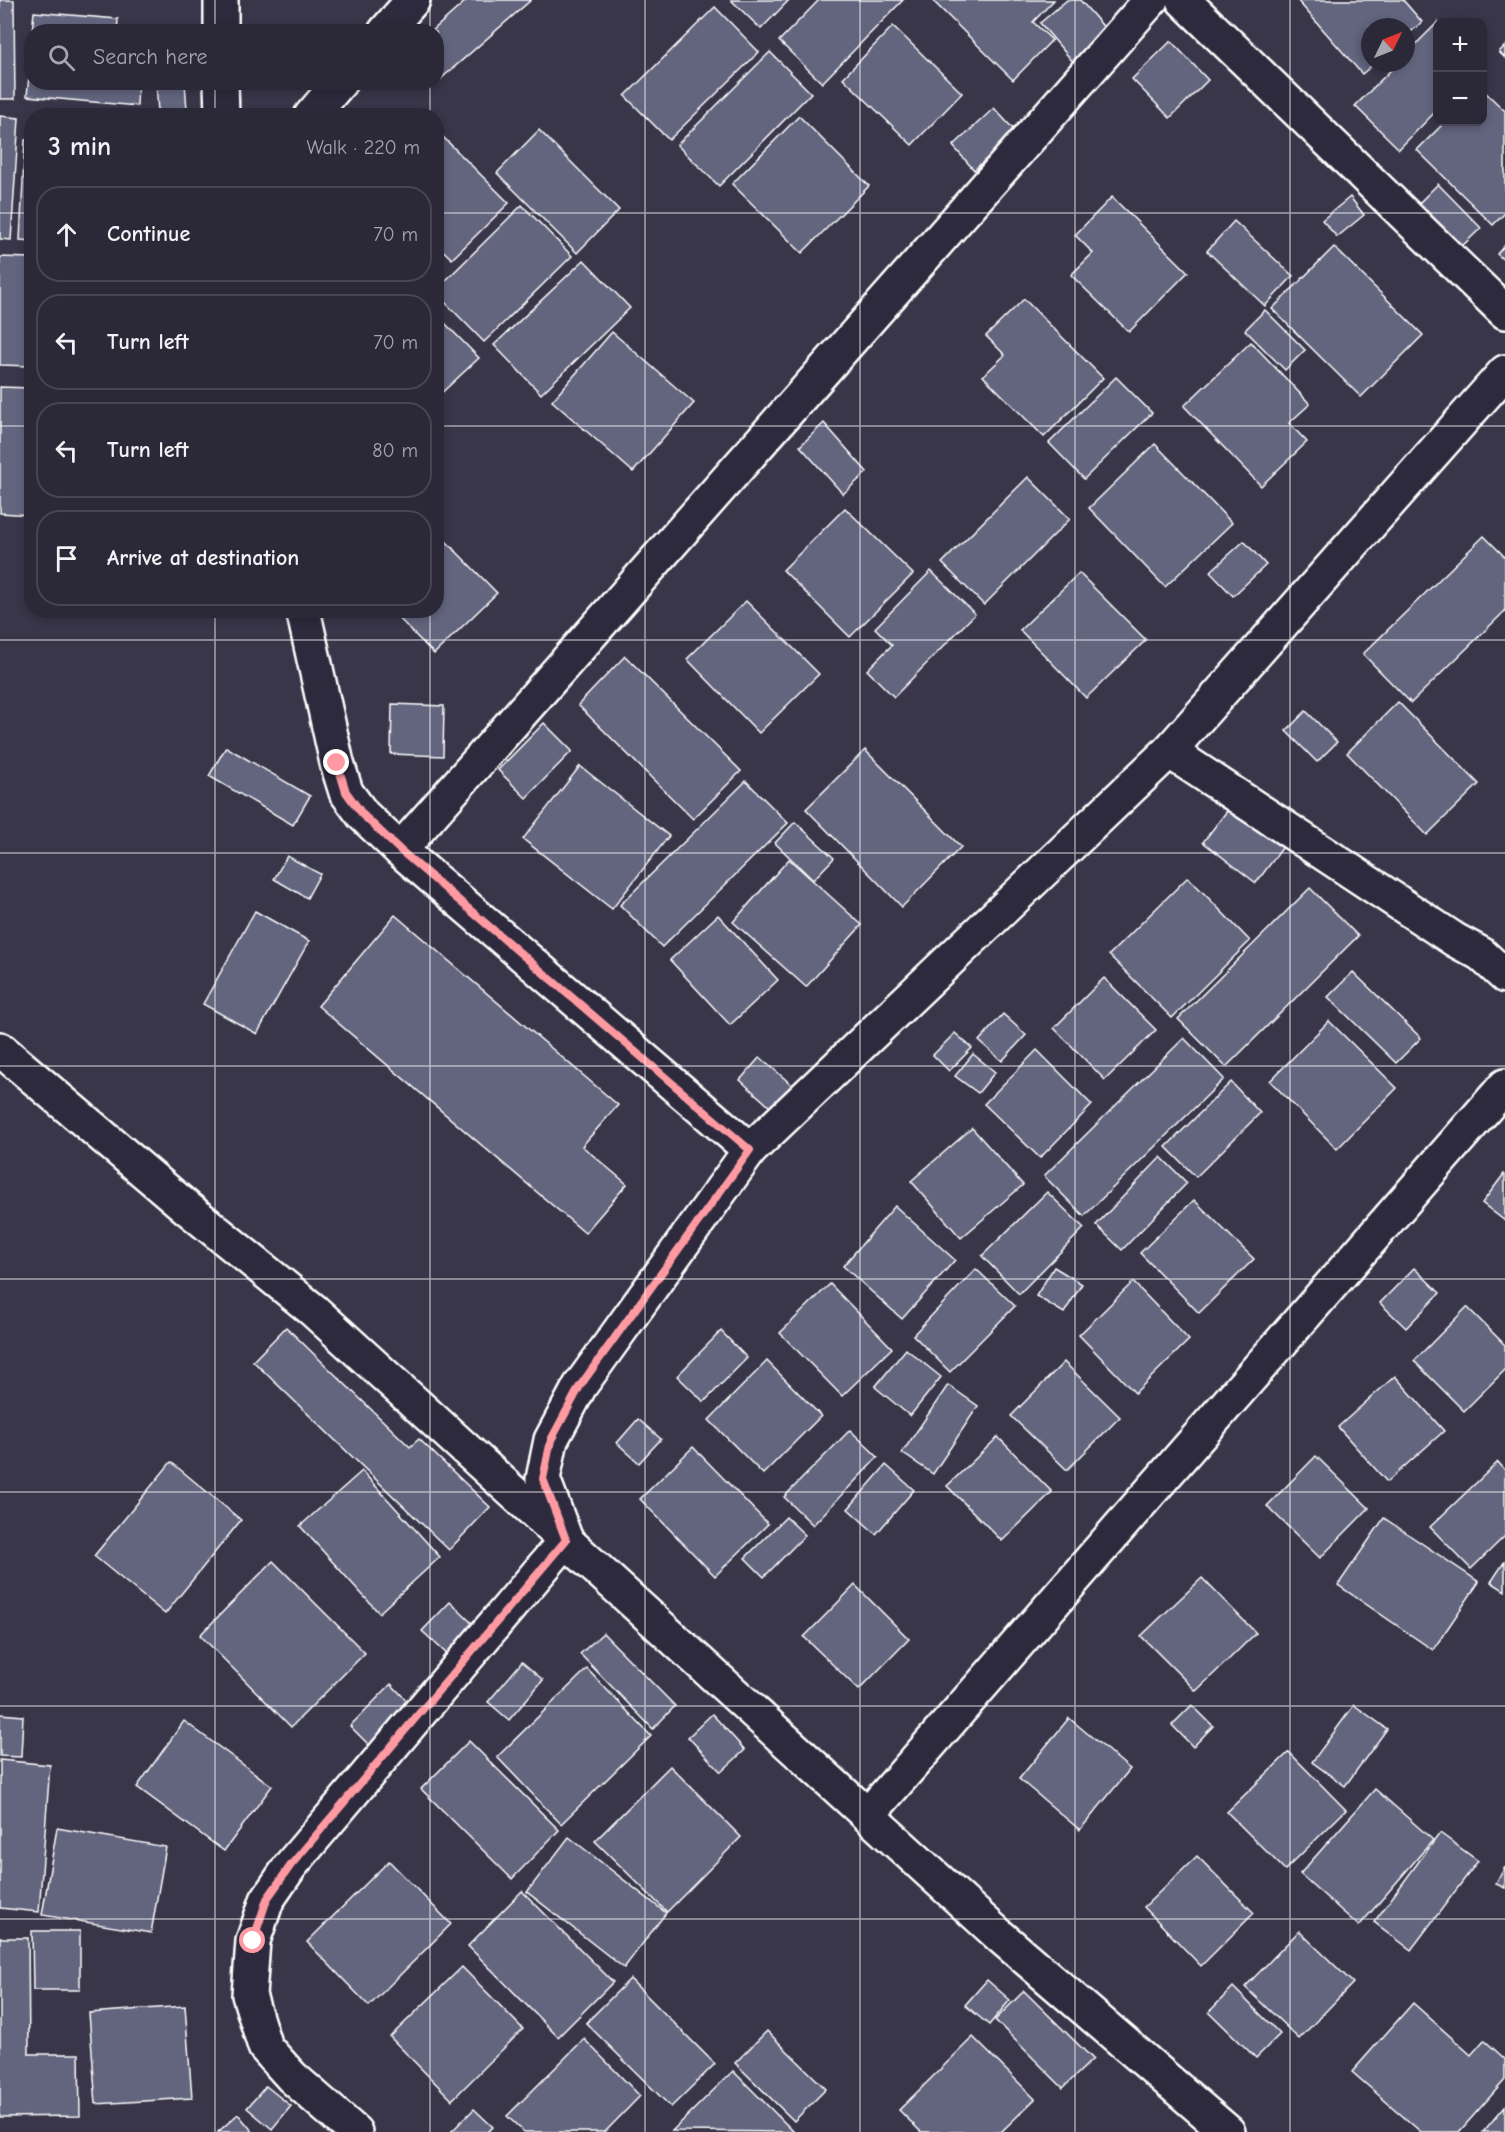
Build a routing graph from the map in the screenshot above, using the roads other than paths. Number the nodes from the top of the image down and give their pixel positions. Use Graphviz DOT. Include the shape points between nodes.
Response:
graph roads {
  1 [pos="221,0"];
  2 [pos="413,0"];
  3 [pos="1151,0"];
  4 [pos="1183,0"];
  5 [pos="221,24"];
  6 [pos="392,24"];
  7 [pos="221,90"];
  8 [pos="333,90"];
  9 [pos="222,108"];
  10 [pos="318,108"];
  11 [pos="1505,312"];
  12 [pos="1505,372"];
  13 [pos="305,618"];
  14 [pos="1169,751"];
  15 [pos="400,850"];
  16 [pos="1505,976"];
  17 [pos="0,1049"];
  18 [pos="1505,1086"];
  19 [pos="750,1150"];
  20 [pos="566,1540"];
  21 [pos="867,1815"];
  22 [pos="355,2132"];
  23 [pos="1227,2132"];
  1 -- 5 [label="street"];
  2 -- 6 [label="street"];
  3 -- 15 [label="street"];
  4 -- 11 [label="street"];
  7 -- 9 [label="street"];
  8 -- 10 [label="street"];
  12 -- 14 [label="street"];
  13 -- 15 [label="street" via="346,792 363,815"];
  14 -- 16 [label="street" via="1481,954"];
  14 -- 19 [label="street"];
  15 -- 19 [label="street"];
  17 -- 20 [label="street" via="313,1310"];
  18 -- 21 [label="street"];
  19 -- 20 [label="street" via="580,1386 551,1440 543,1479"];
  20 -- 21 [label="street"];
  20 -- 22 [label="street" via="291,1865 267,1899 253,1941 249,1995 265,2047 292,2077"];
  21 -- 23 [label="street" via="1001,1937"];
}
